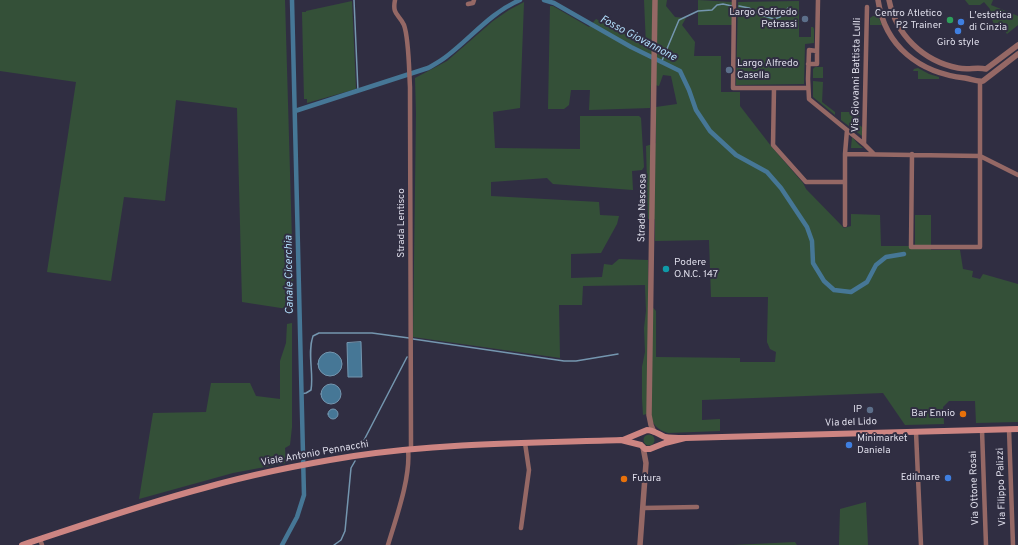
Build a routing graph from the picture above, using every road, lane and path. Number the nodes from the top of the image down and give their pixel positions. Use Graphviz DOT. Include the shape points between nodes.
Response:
graph roads {
  1 [pos="395,0"];
  2 [pos="474,0"];
  3 [pos="655,0"];
  4 [pos="734,0"];
  5 [pos="818,0"];
  6 [pos="878,0"];
  7 [pos="889,0"];
  8 [pos="468,4"];
  9 [pos="867,7"];
  10 [pos="904,36"];
  11 [pos="896,42"];
  12 [pos="1018,45"];
  13 [pos="817,50"];
  14 [pos="1018,54"];
  15 [pos="808,64"];
  16 [pos="983,68"];
  17 [pos="976,69"];
  18 [pos="980,80"];
  19 [pos="774,88"];
  20 [pos="808,88"];
  21 [pos="847,130"];
  22 [pos="864,144"];
  23 [pos="846,154"];
  24 [pos="874,154"];
  25 [pos="912,154"];
  26 [pos="980,156"];
  27 [pos="1018,174"];
  28 [pos="845,182"];
  29 [pos="845,225"];
  30 [pos="649,415"];
  31 [pos="1009,429"];
  32 [pos="1018,429"];
  33 [pos="982,430"];
  34 [pos="916,432"];
  35 [pos="643,433"];
  36 [pos="655,433"];
  37 [pos="685,438"];
  38 [pos="621,440"];
  39 [pos="525,444"];
  40 [pos="642,446"];
  41 [pos="655,448"];
  42 [pos="410,449"];
  43 [pos="646,463"];
  44 [pos="697,507"];
  45 [pos="643,508"];
  46 [pos="1012,514"];
  47 [pos="1018,514"];
  48 [pos="521,528"];
  49 [pos="41,542"];
  50 [pos="22,545"];
  51 [pos="388,545"];
  52 [pos="640,545"];
  53 [pos="921,545"];
  54 [pos="986,545"];
  55 [pos="1013,545"];
  1 -- 42 [label="street, Strada Lentisco" via="395,12 406,32 410,80"];
  2 -- 8 [label="street"];
  3 -- 30 [label="street, Strada Nascosa"];
  4 -- 19 [label="street" via="733,88"];
  5 -- 13 [label="street"];
  6 -- 11 [label="street" via="886,27"];
  7 -- 10 [label="street" via="893,17"];
  9 -- 22 [label="street, Via Giovanni Battista Lulli"];
  10 -- 11 [label="street"];
  10 -- 17 [label="street" via="930,58 959,68"];
  11 -- 18 [label="street" via="907,55 927,68 947,76"];
  12 -- 16 [label="street" via="988,68"];
  13 -- 15 [label="street" via="809,50"];
  13 -- 15 [label="street" via="817,64"];
  14 -- 18 [label="street"];
  15 -- 20 [label="street"];
  16 -- 17 [label="street"];
  16 -- 18 [label="street" via="987,73"];
  17 -- 18 [label="street" via="973,75"];
  18 -- 26 [label="street"];
  19 -- 20 [label="street"];
  19 -- 28 [label="street" via="773,145 806,182"];
  20 -- 21 [label="street" via="811,102"];
  21 -- 22 [label="street"];
  21 -- 23 [label="street"];
  22 -- 24 [label="street"];
  23 -- 24 [label="street"];
  23 -- 28 [label="street"];
  24 -- 25 [label="street"];
  25 -- 26 [label="street"];
  25 -- 26 [label="street" via="911,248 980,247"];
  26 -- 27 [label="street"];
  28 -- 29 [label="street"];
  30 -- 35 [label="street, Strada Nascosa"];
  30 -- 36 [label="street, Strada Nascosa"];
  31 -- 32 [label="main road, Via del Lido"];
  31 -- 33 [label="main road, Via del Lido"];
  31 -- 46 [label="street, Via Filippo Palizzi"];
  33 -- 34 [label="main road, Via del Lido"];
  33 -- 54 [label="street, Via Ottone Rosai"];
  34 -- 37 [label="main road, Via del Lido"];
  34 -- 53 [label="street"];
  35 -- 36 [label="main road" via="647,430"];
  35 -- 38 [label="main road, Viale Antonio Pennacchi"];
  35 -- 40 [label="main road" via="639,440"];
  36 -- 37 [label="main road, Via del Lido" via="665,437"];
  36 -- 41 [label="main road" via="659,440"];
  37 -- 41 [label="main road, Via del Lido"];
  38 -- 39 [label="main road, Viale Antonio Pennacchi"];
  38 -- 40 [label="main road, Viale Antonio Pennacchi"];
  39 -- 42 [label="main road, Viale Antonio Pennacchi"];
  39 -- 48 [label="street" via="529,470"];
  40 -- 41 [label="main road" via="648,450"];
  40 -- 43 [label="street"];
  41 -- 43 [label="street"];
  42 -- 49 [label="main road, Viale Antonio Pennacchi" via="312,463 191,491"];
  42 -- 51 [label="street, Strada Lentisco" via="406,478"];
  43 -- 45 [label="street"];
  44 -- 45 [label="street"];
  45 -- 52 [label="street"];
  46 -- 47 [label="street"];
  46 -- 55 [label="street, Via Filippo Palizzi"];
  49 -- 50 [label="main road, Viale Antonio Pennacchi"];
}
